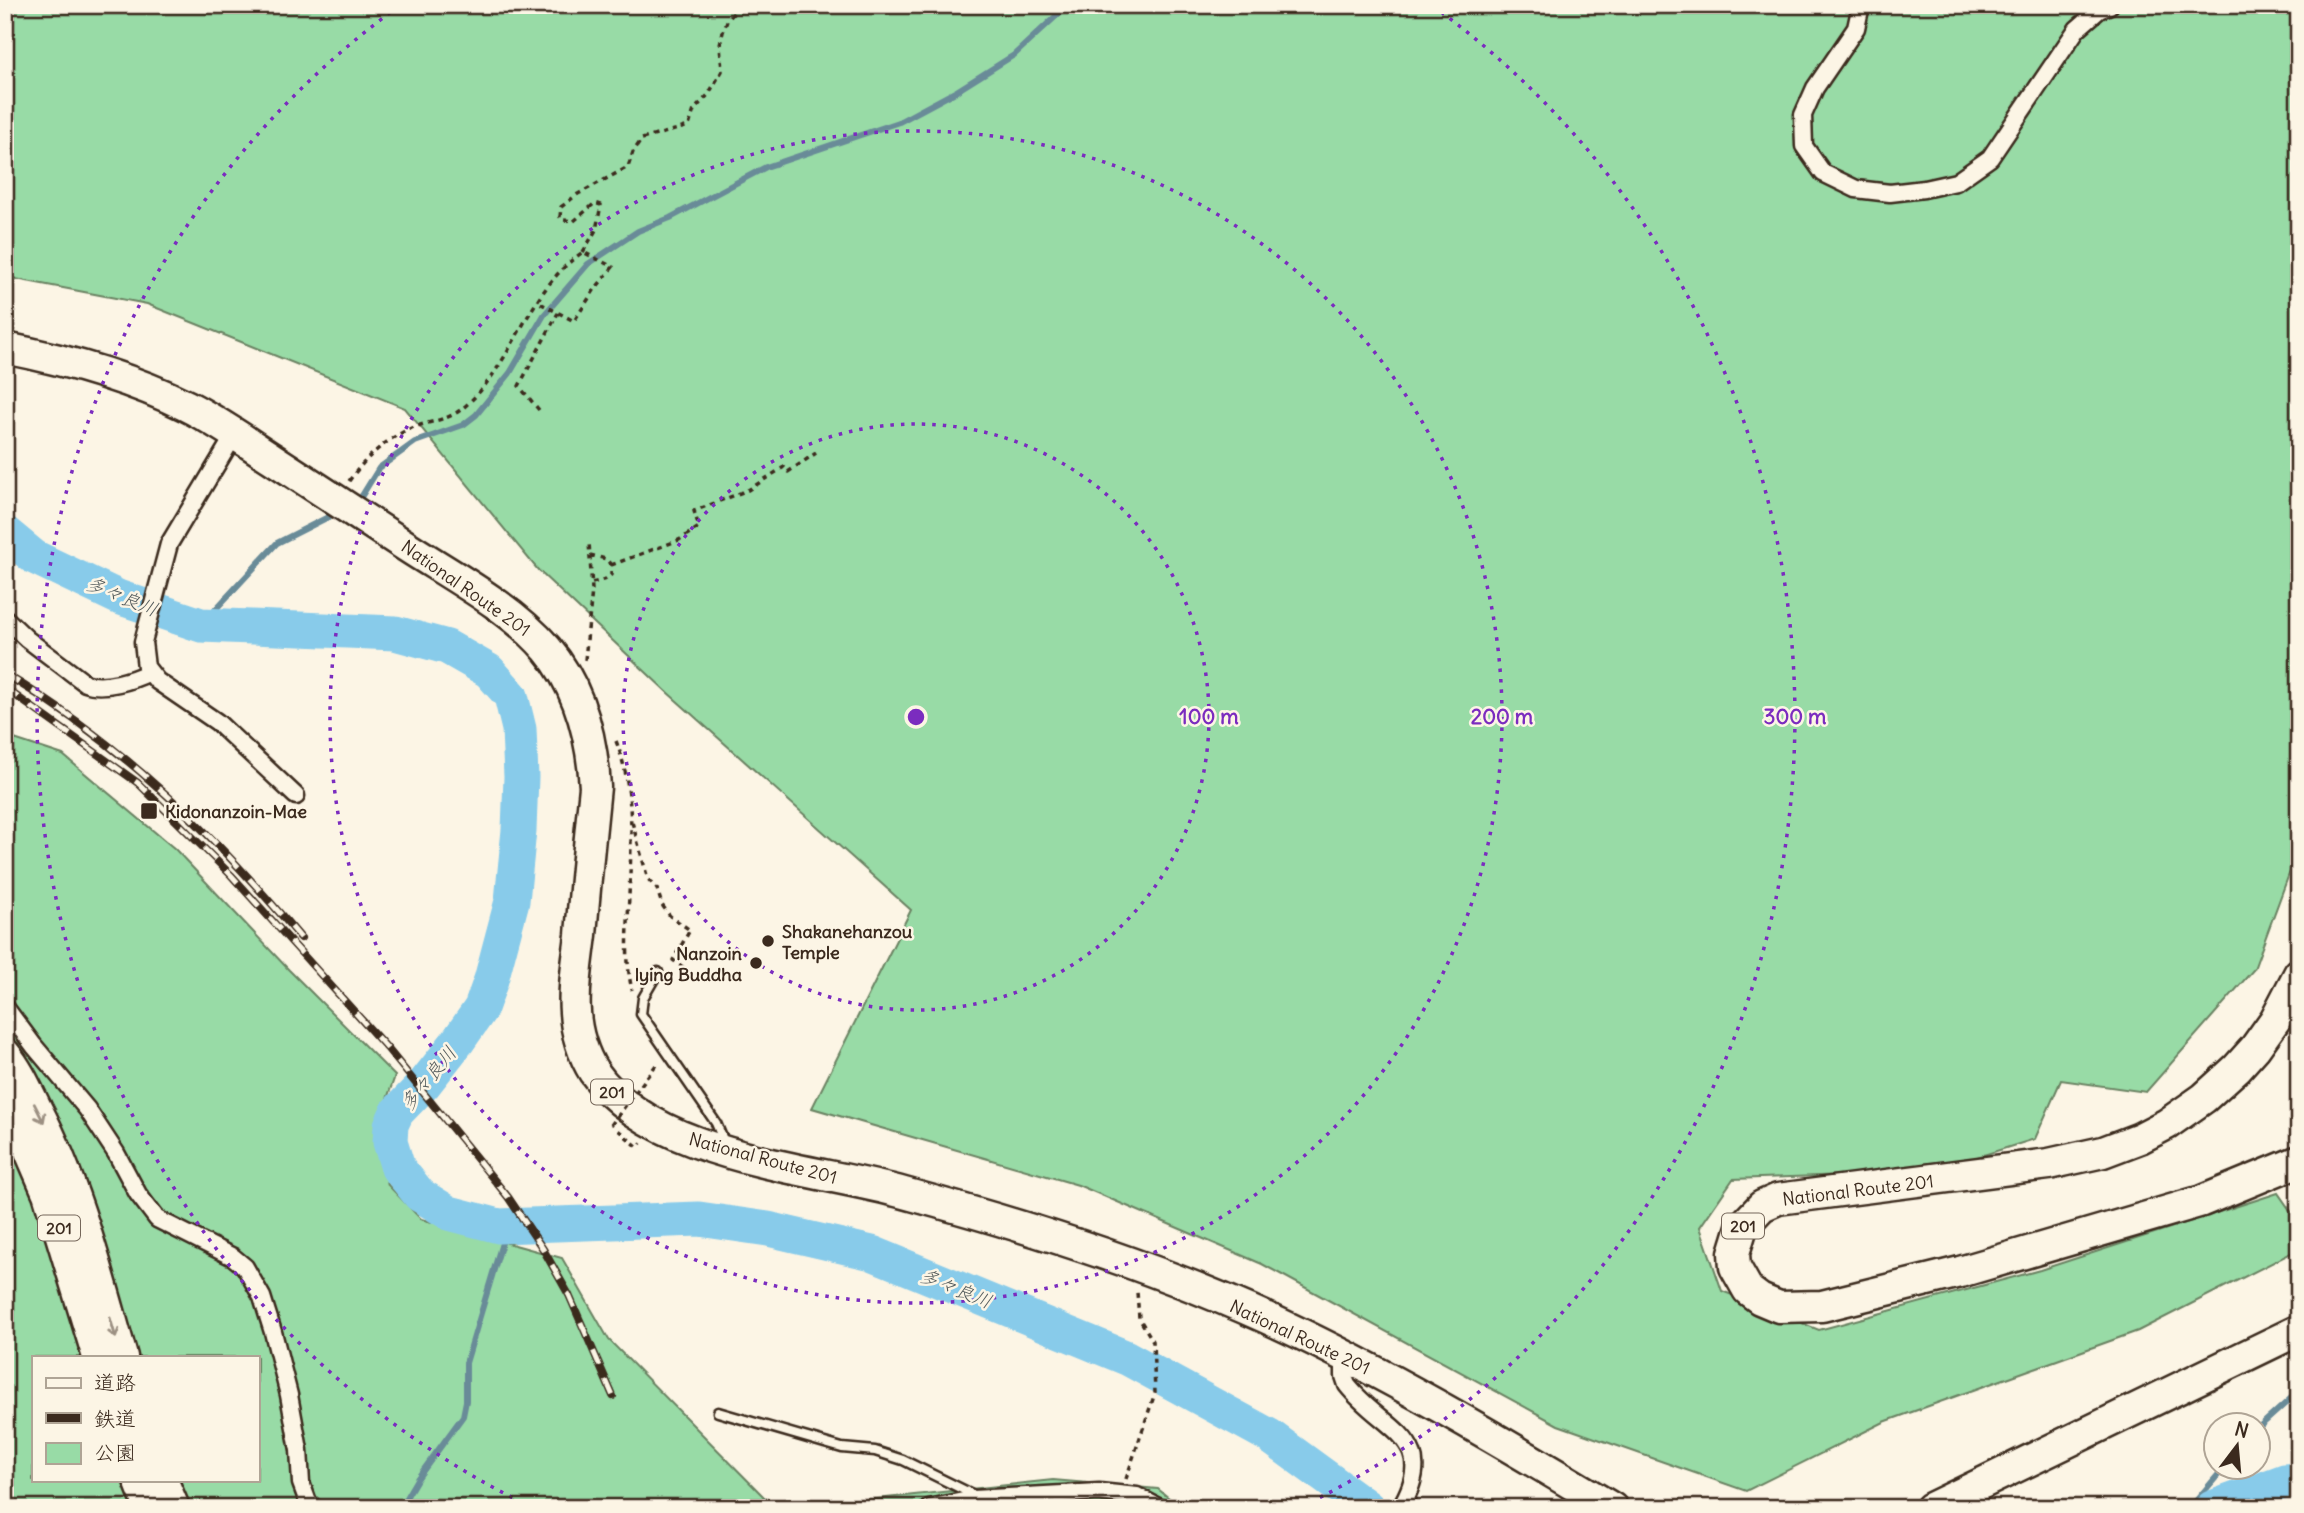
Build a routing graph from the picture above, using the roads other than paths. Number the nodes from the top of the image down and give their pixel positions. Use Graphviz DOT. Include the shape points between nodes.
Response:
graph roads {
  1 [pos="1861,5"];
  2 [pos="2110,5"];
  3 [pos="5,348"];
  4 [pos="234,434"];
  5 [pos="5,618"];
  6 [pos="150,672"];
  7 [pos="296,796"];
  8 [pos="658,972"];
  9 [pos="2299,974"];
  10 [pos="5,1007"];
  11 [pos="5,1054"];
  12 [pos="5,1105"];
  13 [pos="728,1151"];
  14 [pos="2299,1161"];
  15 [pos="2299,1330"];
  16 [pos="98,1356"];
  17 [pos="122,1356"];
  18 [pos="1344,1356"];
  19 [pos="718,1412"];
  20 [pos="140,1482"];
  21 [pos="163,1482"];
  22 [pos="980,1499"];
  23 [pos="1403,1502"];
  24 [pos="150,1508"];
  25 [pos="174,1508"];
  26 [pos="314,1508"];
  27 [pos="929,1508"];
  28 [pos="1160,1508"];
  29 [pos="1612,1508"];
  30 [pos="1931,1508"];
  1 -- 2 [label="street" via="1856,28 1815,88 1803,115 1804,146 1823,173 1856,188 1890,193 1956,182 1990,158 2077,29"];
  3 -- 4 [label="highway, National Route 201 / 201" via="159,393"];
  4 -- 6 [label="street" via="169,544 142,642"];
  4 -- 13 [label="highway, National Route 201 / 201" via="508,615 562,668 587,725 595,787 575,990 578,1033 593,1070 632,1110 676,1134"];
  5 -- 6 [label="street" via="85,683 94,686"];
  6 -- 7 [label="street" via="217,722"];
  8 -- 13 [label="lane" via="643,998 641,1014 716,1123"];
  9 -- 14 [label="highway, National Route 201 / 201" via="2255,1048 2204,1098 2167,1124 2103,1152 2049,1164 1778,1199 1762,1206 1742,1227 1735,1267 1748,1290 1760,1299 1779,1307 1822,1306 1960,1272 2189,1205"];
  10 -- 26 [label="street" via="88,1109 157,1219 226,1253 244,1267 262,1297 273,1332 289,1395 301,1483"];
  11 -- 17 [label="highway, 201, one-way" via="48,1131 73,1192"];
  12 -- 16 [label="highway, 201" via="48,1193"];
  13 -- 18 [label="highway, National Route 201 / 201" via="913,1195 1024,1228 1136,1266"];
  15 -- 30 [label="highway"];
  18 -- 23 [label="street" via="1346,1385 1410,1446 1415,1471"];
  18 -- 29 [label="highway, National Route 201 / 201"];
  19 -- 22 [label="lane" via="842,1448 903,1460"];
  20 -- 24 [label="highway"];
  21 -- 25 [label="highway"];
  22 -- 27 [label="street"];
  22 -- 28 [label="street" via="1099,1492 1137,1496"];
}
